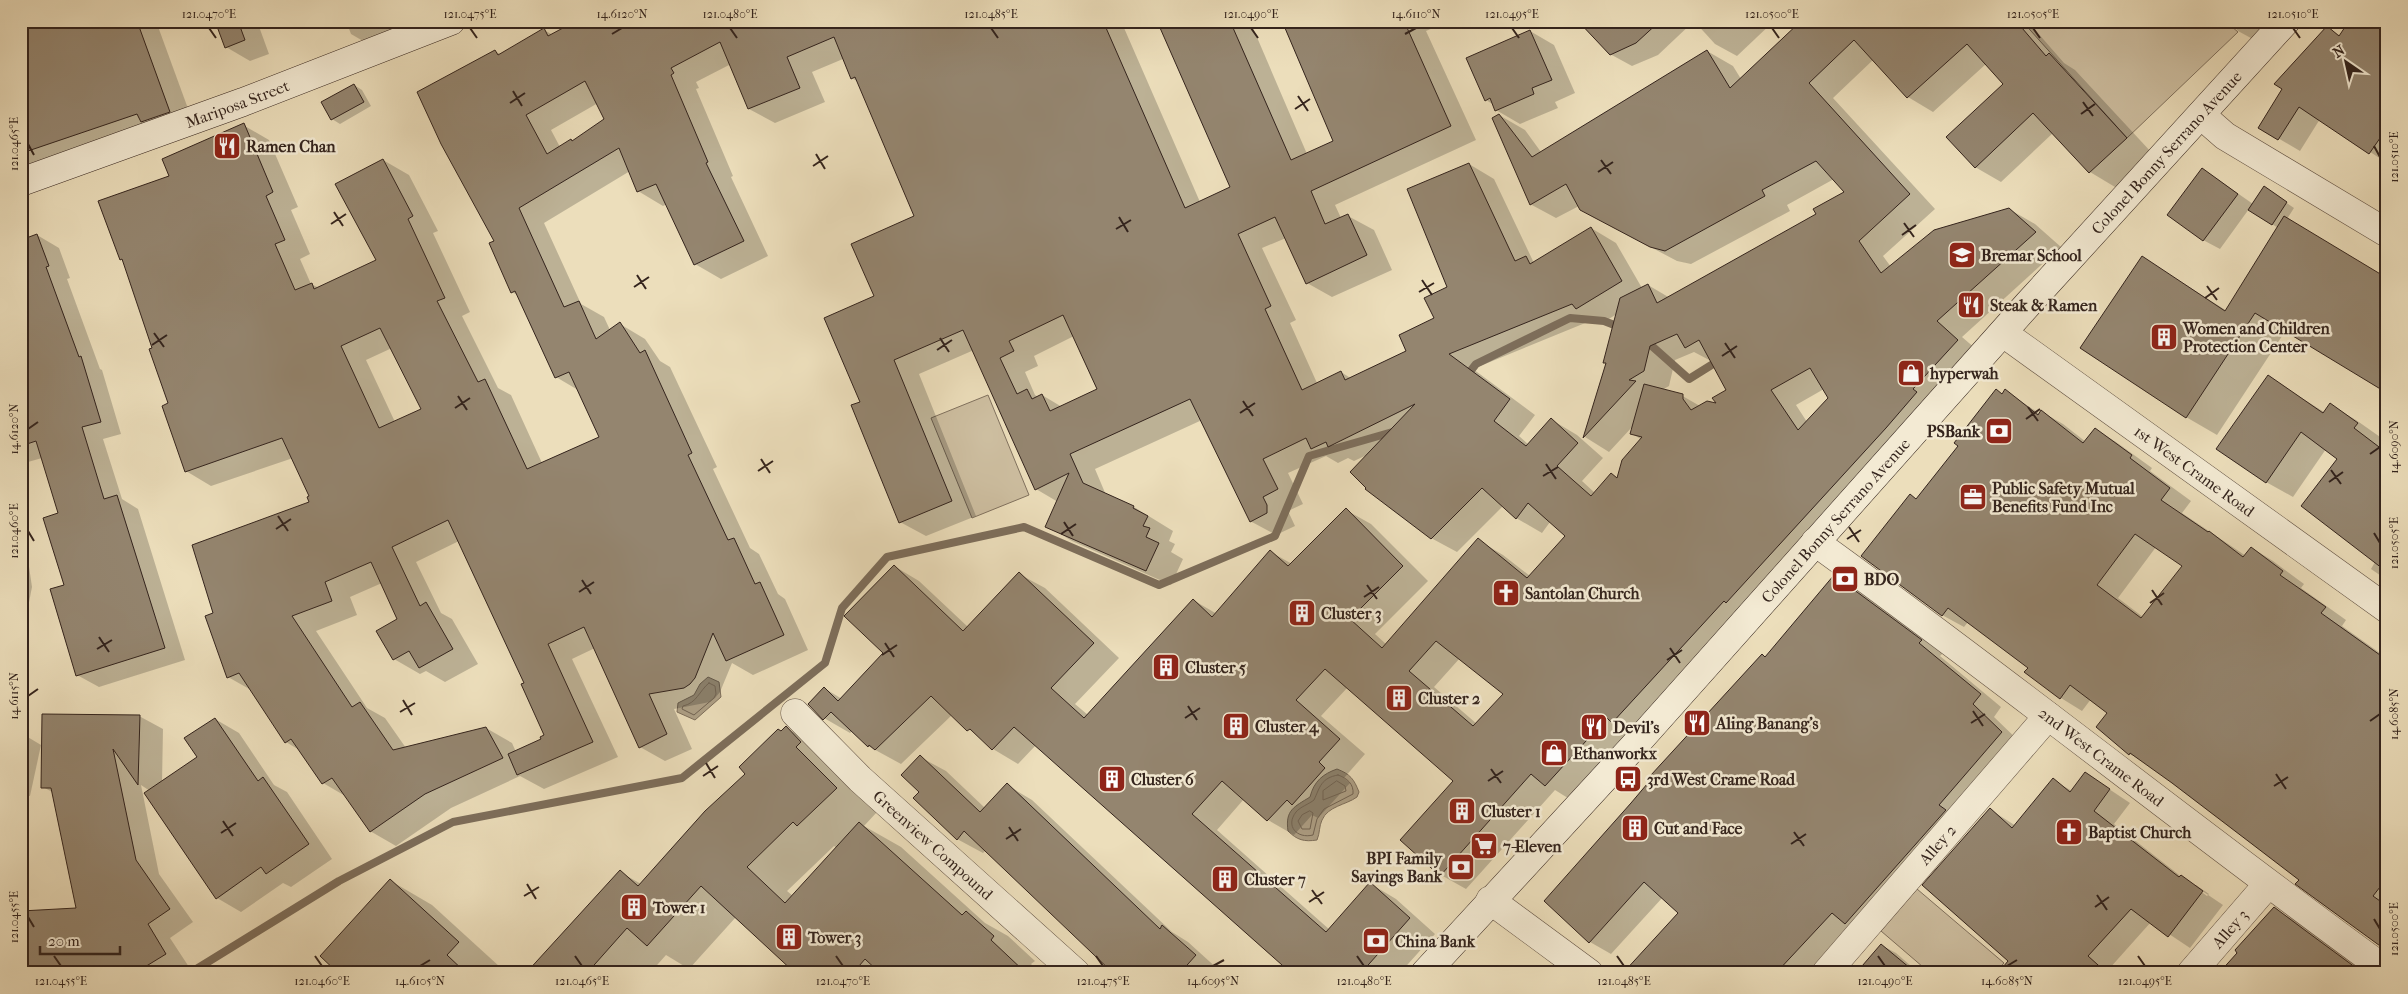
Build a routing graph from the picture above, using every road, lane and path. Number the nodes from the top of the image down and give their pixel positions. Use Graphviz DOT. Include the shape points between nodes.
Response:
graph roads {
  1 [pos="451,21"];
  2 [pos="2286,21"];
  3 [pos="2201,115"];
  4 [pos="21,182"];
  5 [pos="2387,232"];
  6 [pos="2003,333"];
  7 [pos="1815,542"];
  8 [pos="2387,609"];
  9 [pos="795,713"];
  10 [pos="2048,716"];
  11 [pos="2268,884"];
  12 [pos="1490,900"];
  13 [pos="2387,971"];
  14 [pos="1076,973"];
  15 [pos="1425,973"];
  16 [pos="1588,973"];
  17 [pos="1826,973"];
  18 [pos="2191,973"];
  1 -- 4 [label="street, Mariposa Street" via="243,102"];
  2 -- 3 [label="street, Colonel Bonny Serrano Avenue"];
  3 -- 5 [label="street" via="2224,136"];
  3 -- 6 [label="street, Colonel Bonny Serrano Avenue"];
  6 -- 7 [label="street, Colonel Bonny Serrano Avenue"];
  6 -- 8 [label="street, 1st West Crame Road"];
  7 -- 10 [label="street, 2nd West Crame Road" via="1949,638"];
  7 -- 12 [label="street, Colonel Bonny Serrano Avenue" via="1634,746"];
  9 -- 14 [label="street, Greenview Compound" via="860,779"];
  10 -- 11 [label="street, 2nd West Crame Road"];
  10 -- 17 [label="street, Alley 2"];
  11 -- 13 [label="street, 2nd West Crame Road"];
  11 -- 18 [label="street, Alley 3"];
  12 -- 15 [label="street, Colonel Bonny Serrano Avenue"];
  12 -- 16 [label="street"];
}
